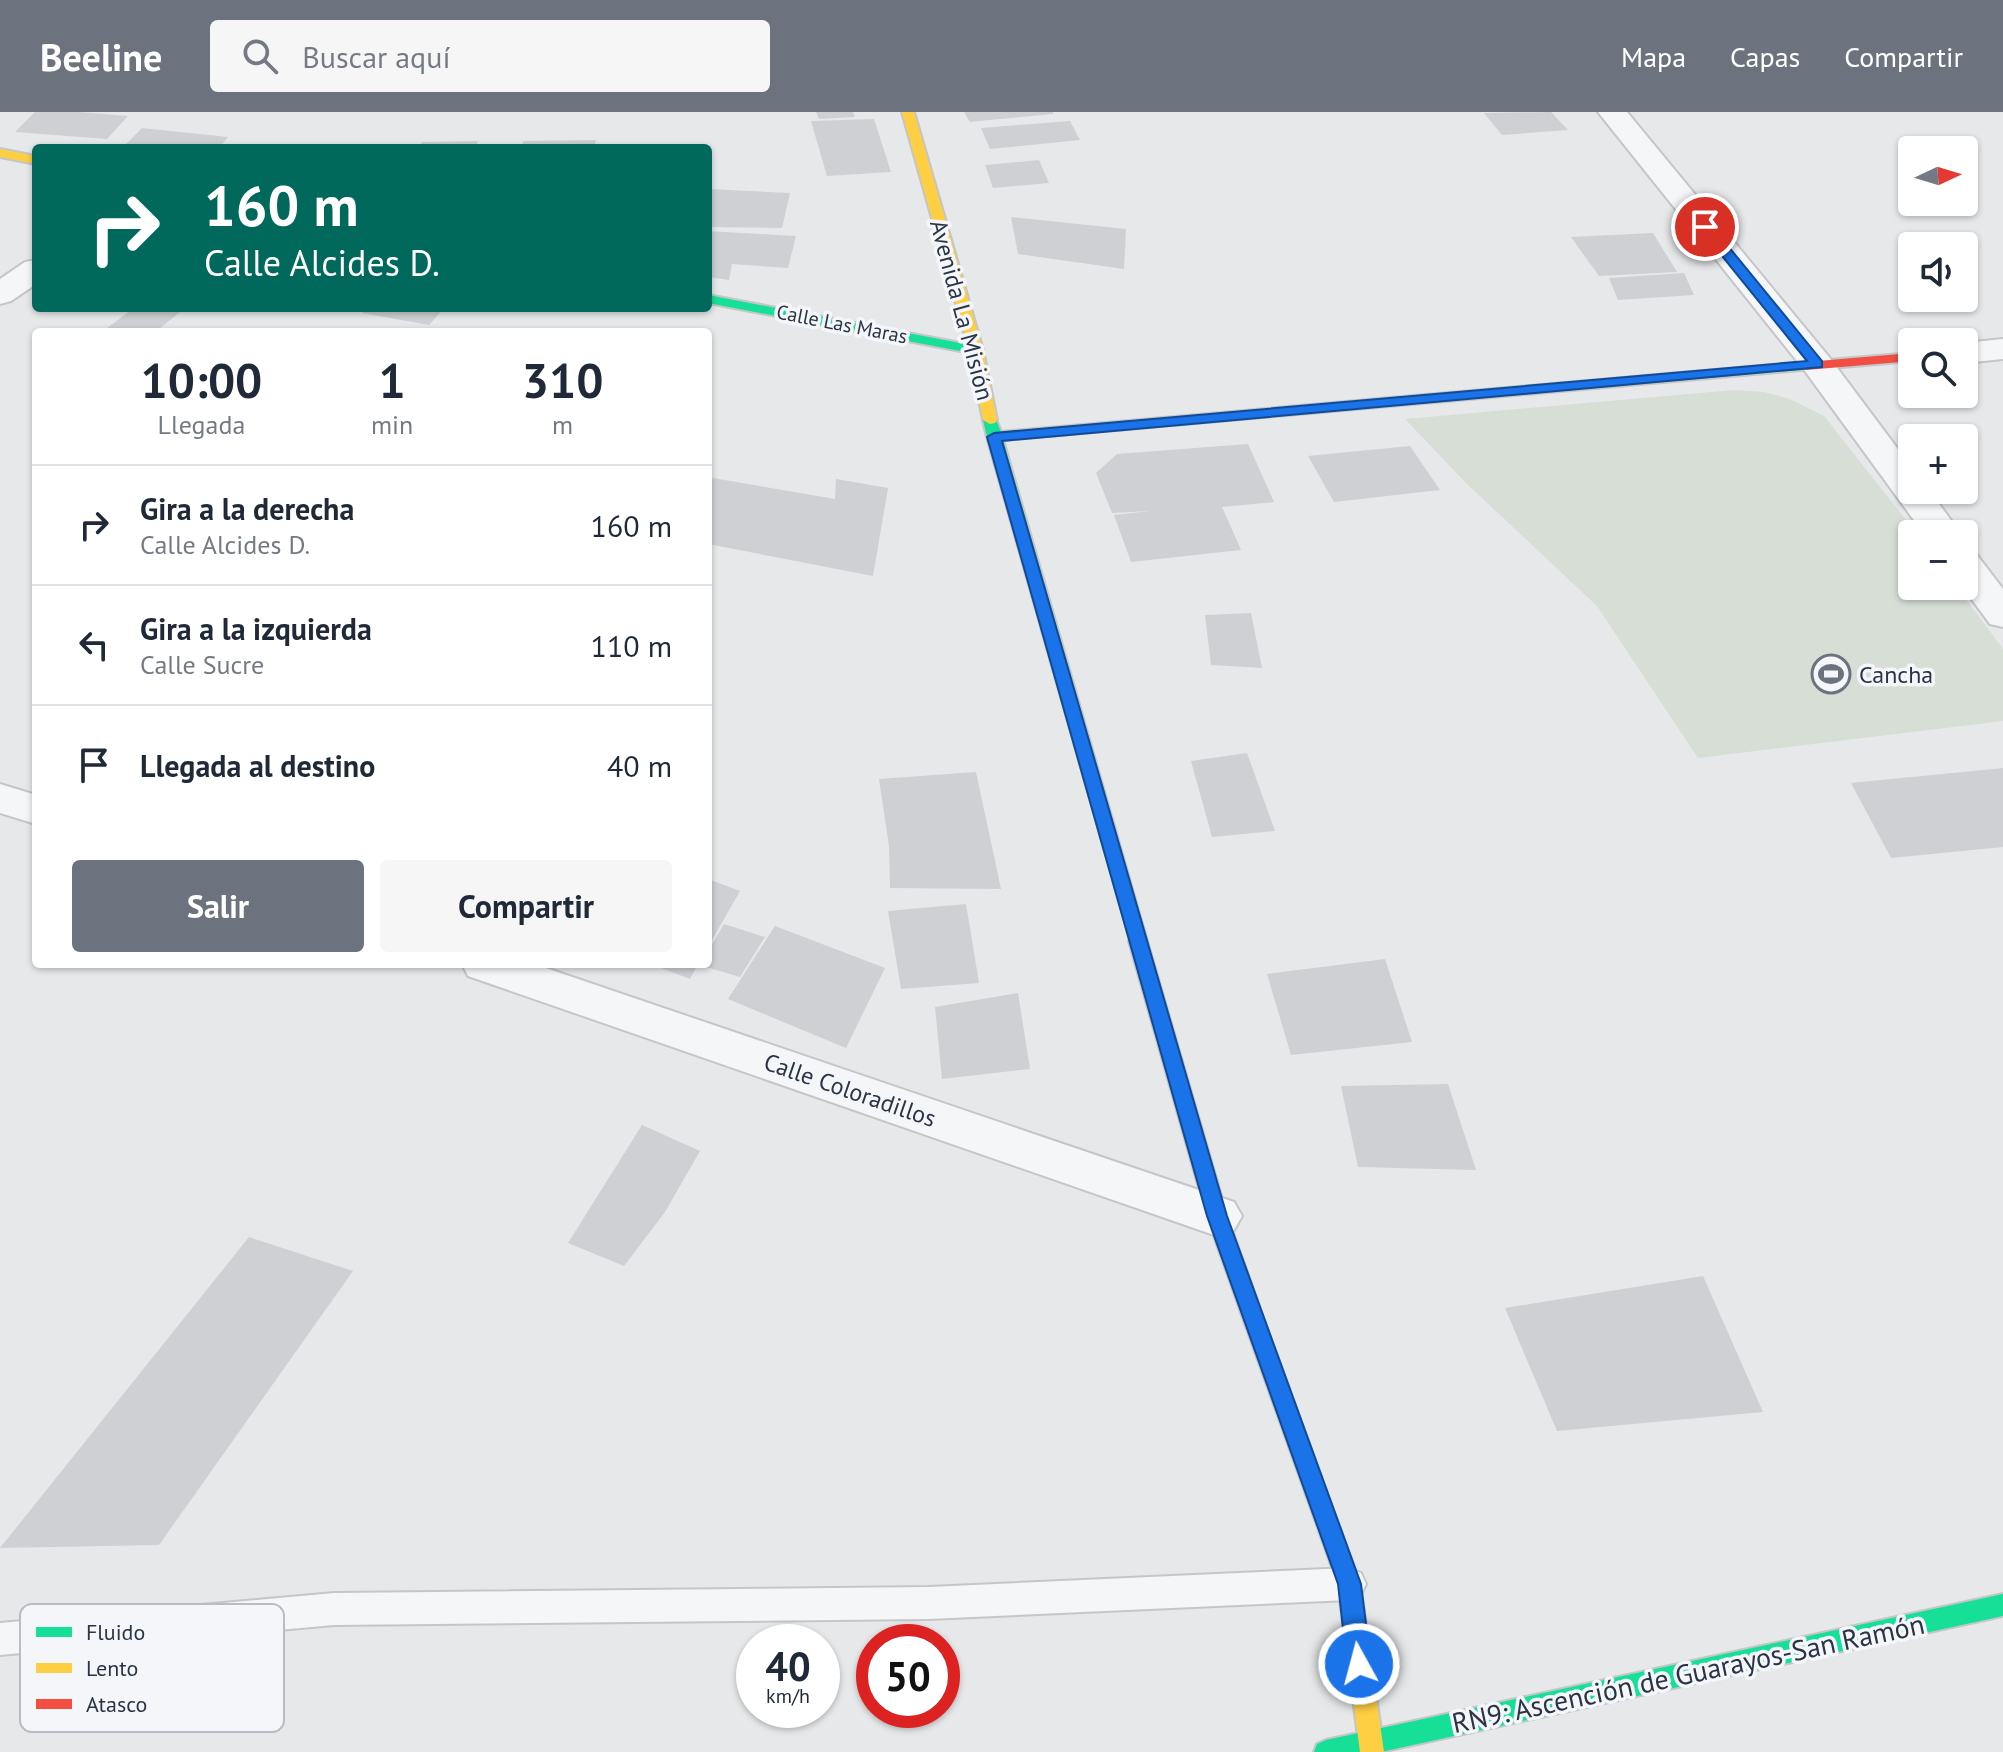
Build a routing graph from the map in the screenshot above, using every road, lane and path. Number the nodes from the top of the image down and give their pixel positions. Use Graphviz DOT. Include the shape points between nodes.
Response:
graph roads {
  1 [pos="908,112"];
  2 [pos="1612,112"];
  3 [pos="0,153"];
  4 [pos="32,159"];
  5 [pos="32,272"];
  6 [pos="0,294"];
  7 [pos="712,300"];
  8 [pos="2003,349"];
  9 [pos="976,350"];
  10 [pos="1978,352"];
  11 [pos="1898,358"];
  12 [pos="1817,364"];
  13 [pos="994,437"];
  14 [pos="1933,520"];
  15 [pos="1978,582"];
  16 [pos="2003,615"];
  17 [pos="0,798"];
  18 [pos="32,809"];
  19 [pos="496,968"];
  20 [pos="1217,1216"];
  21 [pos="1349,1584"];
  22 [pos="2003,1605"];
  23 [pos="284,1613"];
  24 [pos="20,1637"];
  25 [pos="0,1639"];
  26 [pos="1370,1748"];
  27 [pos="1326,1752"];
  1 -- 9 [label="main road, Avenida La Misión"];
  2 -- 12 [label="street"];
  3 -- 4 [label="main road"];
  5 -- 6 [label="street"];
  7 -- 9 [label="main road, Calle Las Maras"];
  8 -- 10 [label="street"];
  9 -- 13 [label="main road, Avenida La Misión"];
  11 -- 12 [label="main road"];
  12 -- 13 [label="main road"];
  12 -- 14 [label="street"];
  13 -- 20 [label="main road, Avenida La Misión"];
  15 -- 16 [label="street"];
  17 -- 18 [label="street"];
  19 -- 20 [label="street, Calle Coloradillos"];
  20 -- 21 [label="main road, Avenida La Misión"];
  21 -- 23 [label="lane" via="929,1603"];
  21 -- 26 [label="main road, Avenida La Misión"];
  22 -- 26 [label="main road, RN9: Ascención de Guarayos-San Ramón"];
  24 -- 25 [label="lane"];
  26 -- 27 [label="main road, RN9: Ascención de Guarayos-San Ramón"];
}
